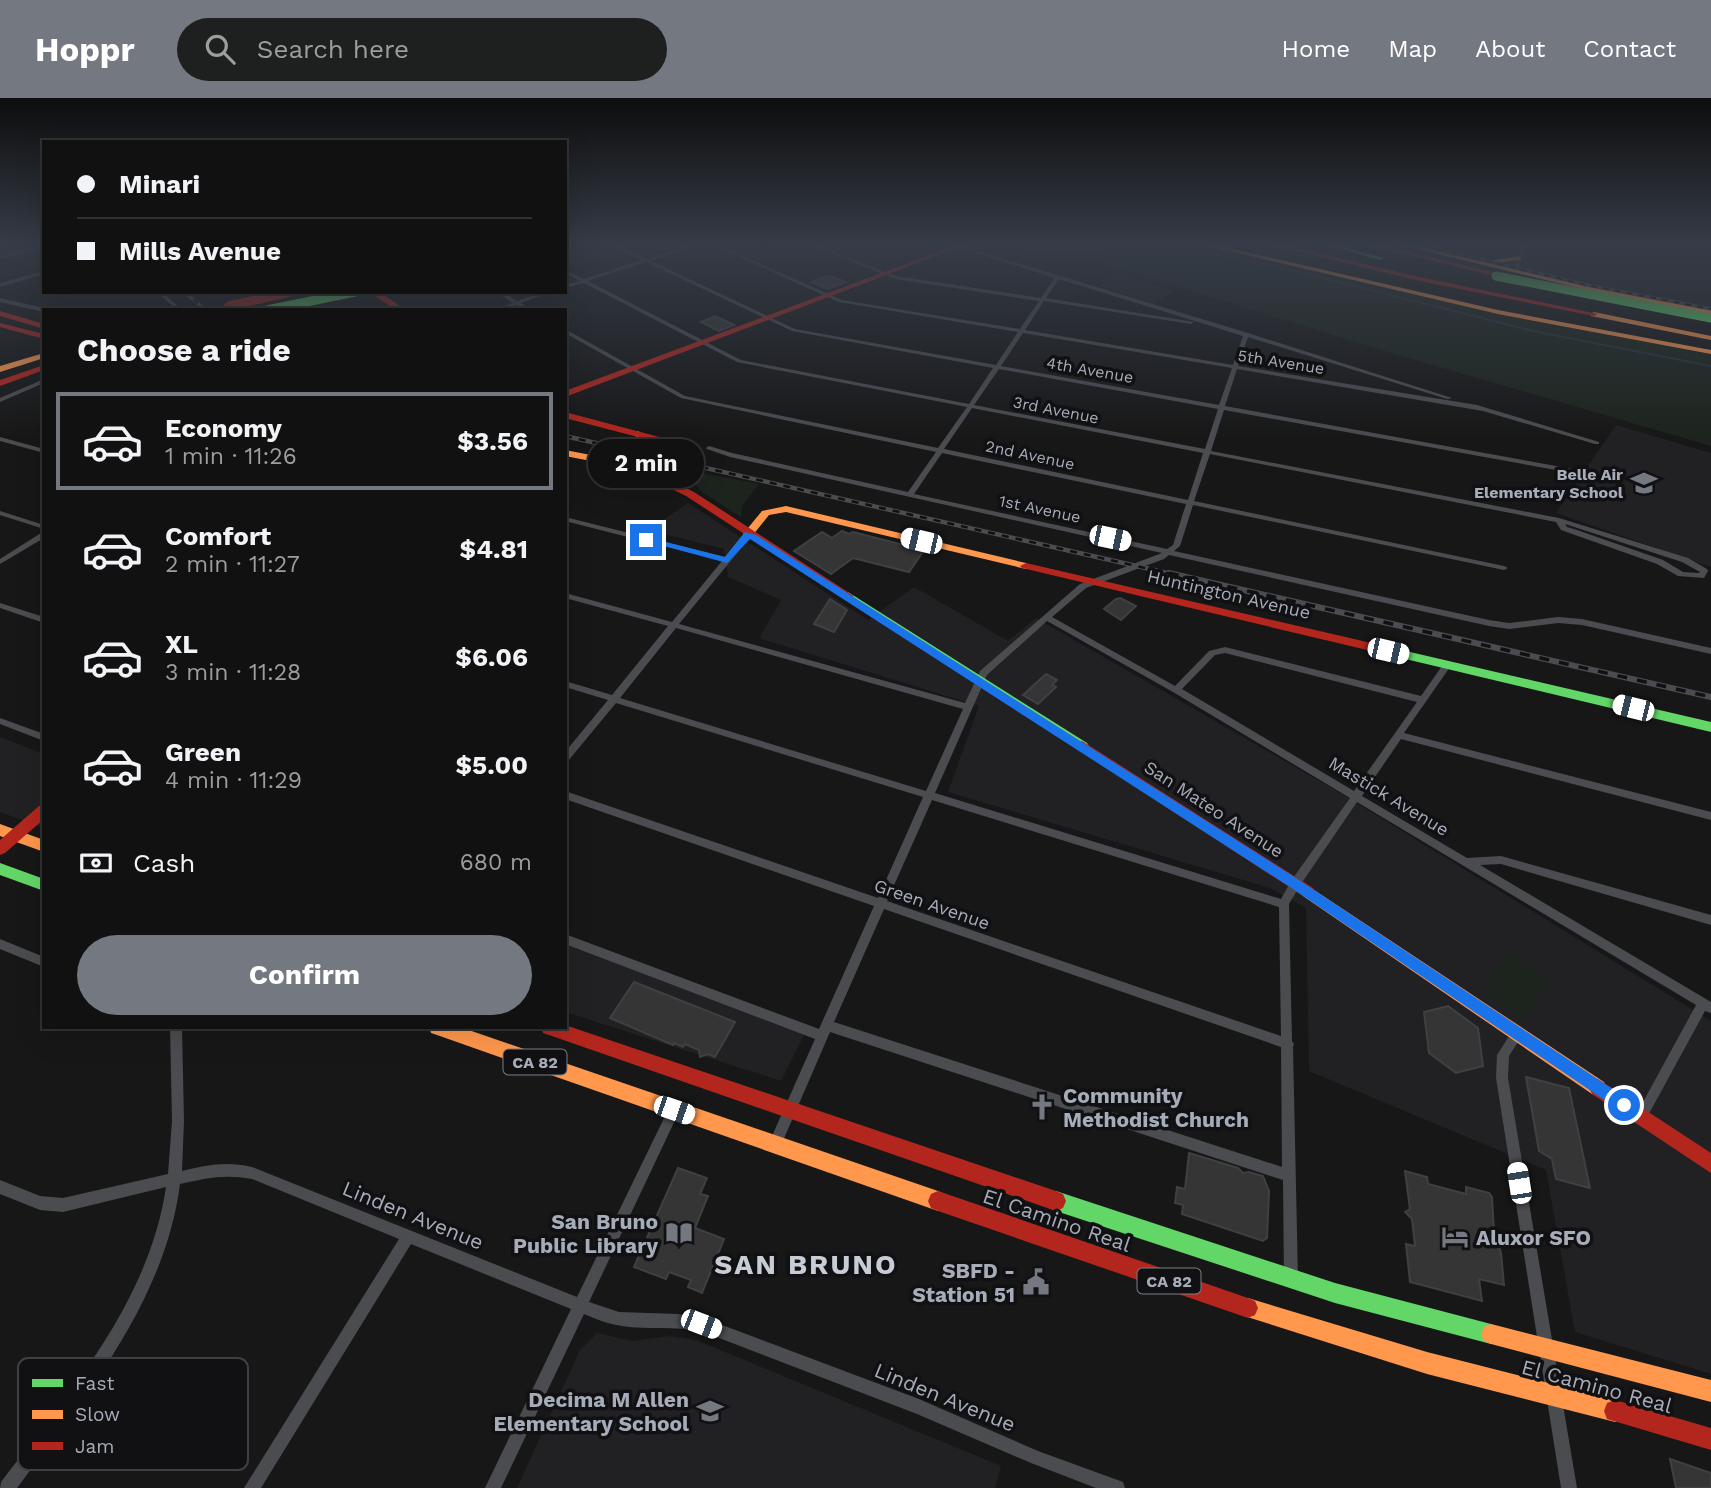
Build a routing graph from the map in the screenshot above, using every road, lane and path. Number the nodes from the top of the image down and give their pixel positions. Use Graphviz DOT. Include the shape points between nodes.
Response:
graph roads {
  1 [pos="637,309"];
  2 [pos="751,309"];
  3 [pos="791,309"];
  4 [pos="891,309"];
  5 [pos="1036,309"];
  6 [pos="1099,309"];
  7 [pos="1161,309"];
  8 [pos="1483,309"];
  9 [pos="1484,309"];
  10 [pos="1509,309"];
  11 [pos="1543,309"];
  12 [pos="1562,309"];
  13 [pos="1623,309"];
  14 [pos="1650,309"];
  15 [pos="1658,309"];
  16 [pos="1497,312"];
  17 [pos="0,313"];
  18 [pos="769,317"];
  19 [pos="1711,320"];
  20 [pos="1206,323"];
  21 [pos="0,325"];
  22 [pos="42,326"];
  23 [pos="1711,328"];
  24 [pos="567,332"];
  25 [pos="1021,332"];
  26 [pos="1246,334"];
  27 [pos="42,336"];
  28 [pos="1711,340"];
  29 [pos="703,343"];
  30 [pos="1711,351"];
  31 [pos="41,358"];
  32 [pos="0,367"];
  33 [pos="997,367"];
  34 [pos="1234,369"];
  35 [pos="633,370"];
  36 [pos="0,382"];
  37 [pos="42,382"];
  38 [pos="35,384"];
  39 [pos="42,386"];
  40 [pos="567,393"];
  41 [pos="0,400"];
  42 [pos="567,401"];
  43 [pos="970,407"];
  44 [pos="1221,408"];
  45 [pos="1483,409"];
  46 [pos="567,416"];
  47 [pos="0,439"];
  48 [pos="1597,443"];
  49 [pos="709,448"];
  50 [pos="42,450"];
  51 [pos="939,451"];
  52 [pos="567,453"];
  53 [pos="1207,454"];
  54 [pos="648,469"];
  55 [pos="1578,472"];
  56 [pos="910,495"];
  57 [pos="1191,503"];
  58 [pos="0,513"];
  59 [pos="567,520"];
  60 [pos="1559,520"];
  61 [pos="42,526"];
  62 [pos="748,534"];
  63 [pos="42,536"];
  64 [pos="1171,551"];
  65 [pos="727,560"];
  66 [pos="0,562"];
  67 [pos="1504,568"];
  68 [pos="1093,582"];
  69 [pos="567,596"];
  70 [pos="0,605"];
  71 [pos="1048,618"];
  72 [pos="42,619"];
  73 [pos="674,625"];
  74 [pos="1711,651"];
  75 [pos="1447,665"];
  76 [pos="979,680"];
  77 [pos="567,685"];
  78 [pos="1176,690"];
  79 [pos="614,699"];
  80 [pos="1423,700"];
  81 [pos="967,707"];
  82 [pos="0,721"];
  83 [pos="1711,727"];
  84 [pos="1398,736"];
  85 [pos="42,737"];
  86 [pos="567,757"];
  87 [pos="928,794"];
  88 [pos="567,796"];
  89 [pos="1355,796"];
  90 [pos="42,811"];
  91 [pos="1711,816"];
  92 [pos="5,836"];
  93 [pos="42,845"];
  94 [pos="0,849"];
  95 [pos="1466,862"];
  96 [pos="0,869"];
  97 [pos="42,884"];
  98 [pos="1295,884"];
  99 [pos="879,904"];
  100 [pos="1284,904"];
  101 [pos="1711,920"];
  102 [pos="567,940"];
  103 [pos="0,944"];
  104 [pos="42,961"];
  105 [pos="1707,1006"];
  106 [pos="176,1029"];
  107 [pos="443,1029"];
  108 [pos="555,1029"];
  109 [pos="824,1031"];
  110 [pos="1517,1034"];
  111 [pos="1287,1044"];
  112 [pos="790,1109"];
  113 [pos="674,1110"];
  114 [pos="1641,1116"];
  115 [pos="774,1145"];
  116 [pos="1711,1164"];
  117 [pos="1288,1175"];
  118 [pos="174,1180"];
  119 [pos="0,1187"];
  120 [pos="409,1236"];
  121 [pos="1291,1279"];
  122 [pos="580,1305"];
  123 [pos="1545,1346"];
  124 [pos="102,1358"];
  125 [pos="1711,1391"];
  126 [pos="1553,1395"];
  127 [pos="1711,1440"];
  128 [pos="20,1470"];
  129 [pos="7,1488"];
  130 [pos="252,1488"];
  131 [pos="493,1488"];
  132 [pos="1117,1488"];
  133 [pos="1569,1488"];
  1 -- 29 [label="street, 3rd Avenue"];
  2 -- 18 [label="street, 4th Avenue"];
  3 -- 18 [label="main road"];
  4 -- 25 [label="street, 5th Avenue"];
  5 -- 25 [label="street"];
  6 -- 20 [label="street"];
  7 -- 20 [label="street"];
  8 -- 16 [label="main road"];
  9 -- 16 [label="main road"];
  10 -- 30 [label="main road"];
  11 -- 28 [label="main road"];
  12 -- 28 [label="main road"];
  13 -- 23 [label="main road"];
  14 -- 19 [label="main road, bridge"];
  15 -- 19 [label="main road"];
  16 -- 30 [label="main road"];
  17 -- 22 [label="main road"];
  18 -- 29 [label="main road"];
  18 -- 33 [label="street, 4th Avenue" via="794,330"];
  20 -- 26 [label="street"];
  21 -- 27 [label="main road"];
  24 -- 35 [label="street, 2nd Avenue"];
  25 -- 33 [label="street"];
  25 -- 34 [label="street, 5th Avenue"];
  26 -- 34 [label="street"];
  26 -- 45 [label="street"];
  29 -- 35 [label="main road"];
  29 -- 43 [label="street, 3rd Avenue" via="739,361"];
  31 -- 32 [label="main road"];
  31 -- 36 [label="main road"];
  33 -- 43 [label="street"];
  33 -- 44 [label="street, 4th Avenue"];
  34 -- 44 [label="street"];
  34 -- 45 [label="street, 5th Avenue"];
  35 -- 40 [label="main road"];
  35 -- 42 [label="main road"];
  35 -- 51 [label="street, 2nd Avenue" via="683,397"];
  37 -- 38 [label="street"];
  38 -- 39 [label="street"];
  38 -- 41 [label="street"];
  43 -- 51 [label="street"];
  43 -- 53 [label="street, 3rd Avenue"];
  44 -- 53 [label="street"];
  44 -- 55 [label="street, 4th Avenue"];
  45 -- 48 [label="street"];
  46 -- 54 [label="main road" via="656,438 666,454"];
  47 -- 50 [label="street"];
  49 -- 56 [label="street, 1st Avenue"];
  51 -- 56 [label="street"];
  51 -- 57 [label="street, 2nd Avenue"];
  52 -- 54 [label="main road"];
  53 -- 57 [label="street"];
  53 -- 60 [label="street, 3rd Avenue"];
  54 -- 62 [label="main road, San Mateo Avenue" via="665,473 689,488 690,494"];
  56 -- 64 [label="street, 1st Avenue"];
  57 -- 64 [label="street"];
  57 -- 67 [label="street, 2nd Avenue"];
  58 -- 61 [label="street"];
  59 -- 65 [label="street"];
  60 -- 60 [label="street, 3rd Avenue" via="1564,528 1681,574 1701,576 1704,571 1685,560"];
  62 -- 65 [label="street"];
  62 -- 68 [label="main road, Huntington Avenue" via="766,513 786,509"];
  62 -- 76 [label="main road, San Mateo Avenue"];
  63 -- 66 [label="street"];
  64 -- 68 [label="street"];
  64 -- 74 [label="street, 1st Avenue" via="1489,623 1582,622"];
  65 -- 73 [label="street"];
  68 -- 71 [label="street"];
  68 -- 75 [label="main road, Huntington Avenue"];
  69 -- 73 [label="street"];
  70 -- 72 [label="street"];
  71 -- 76 [label="street"];
  71 -- 78 [label="street, Mastick Avenue"];
  73 -- 79 [label="street"];
  73 -- 81 [label="street"];
  75 -- 80 [label="street"];
  75 -- 83 [label="main road, Huntington Avenue"];
  76 -- 81 [label="street"];
  76 -- 98 [label="main road, San Mateo Avenue"];
  77 -- 79 [label="street"];
  78 -- 80 [label="street" via="1212,653 1226,650"];
  78 -- 89 [label="street, Mastick Avenue"];
  79 -- 86 [label="street"];
  79 -- 87 [label="street"];
  80 -- 84 [label="street"];
  81 -- 87 [label="street"];
  82 -- 85 [label="street"];
  84 -- 89 [label="street"];
  84 -- 91 [label="street"];
  87 -- 99 [label="street"];
  87 -- 100 [label="street"];
  88 -- 99 [label="street, Green Avenue"];
  89 -- 95 [label="street, Mastick Avenue"];
  89 -- 98 [label="street"];
  90 -- 92 [label="main road"];
  92 -- 93 [label="main road"];
  92 -- 94 [label="main road"];
  95 -- 101 [label="street" via="1501,860"];
  95 -- 105 [label="street, Mastick Avenue"];
  96 -- 97 [label="main road"];
  98 -- 100 [label="street"];
  98 -- 110 [label="main road, San Mateo Avenue"];
  99 -- 109 [label="street"];
  99 -- 111 [label="street, Green Avenue"];
  100 -- 111 [label="street"];
  102 -- 109 [label="street"];
  103 -- 104 [label="street"];
  105 -- 114 [label="street"];
  106 -- 118 [label="street"];
  107 -- 113 [label="main road, El Camino Real / CA 82"];
  108 -- 112 [label="main road, El Camino Real / CA 82"];
  109 -- 112 [label="street"];
  109 -- 117 [label="street"];
  110 -- 114 [label="main road, San Mateo Avenue"];
  110 -- 123 [label="street" via="1503,1055 1502,1078"];
  111 -- 117 [label="street"];
  112 -- 115 [label="street"];
  112 -- 121 [label="main road, El Camino Real / CA 82"];
  113 -- 115 [label="main road, El Camino Real / CA 82"];
  113 -- 122 [label="street"];
  114 -- 116 [label="main road, San Mateo Avenue"];
  115 -- 126 [label="main road, El Camino Real / CA 82" via="1293,1324"];
  117 -- 121 [label="street"];
  118 -- 119 [label="street, Linden Avenue" via="63,1205 40,1203"];
  118 -- 120 [label="street, Linden Avenue" via="208,1171 252,1173"];
  118 -- 124 [label="street" via="158,1250"];
  120 -- 122 [label="street, Linden Avenue"];
  120 -- 130 [label="street"];
  121 -- 123 [label="main road, El Camino Real / CA 82" via="1382,1307"];
  122 -- 131 [label="street"];
  122 -- 132 [label="street, Linden Avenue" via="623,1321 701,1324"];
  123 -- 125 [label="main road, El Camino Real / CA 82"];
  123 -- 126 [label="street"];
  126 -- 127 [label="main road, El Camino Real / CA 82"];
  126 -- 133 [label="street"];
  128 -- 129 [label="street"];
}
